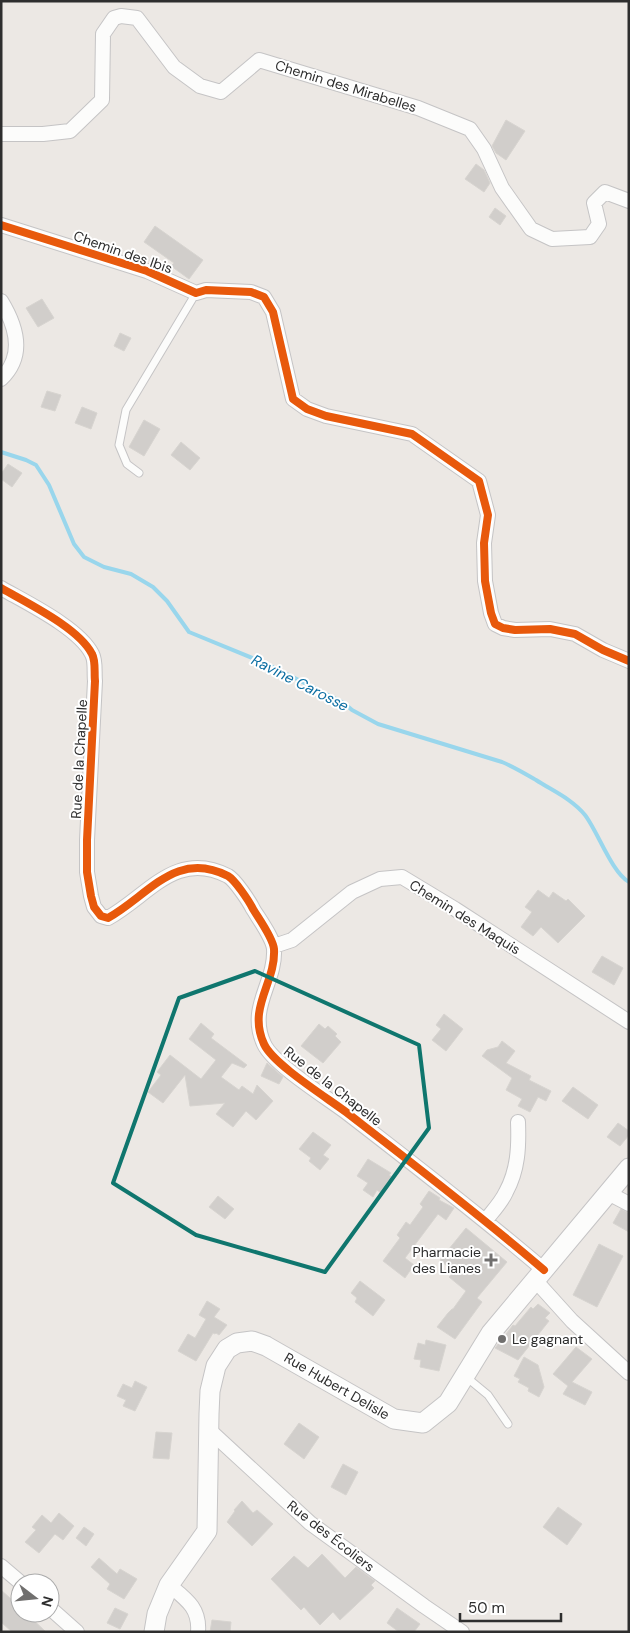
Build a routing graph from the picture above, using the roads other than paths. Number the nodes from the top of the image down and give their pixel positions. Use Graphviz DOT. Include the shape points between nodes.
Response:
graph roads {
  1 [pos="1,134"];
  2 [pos="629,201"];
  3 [pos="1,225"];
  4 [pos="196,293"];
  5 [pos="1,301"];
  6 [pos="1,379"];
  7 [pos="139,473"];
  8 [pos="1,588"];
  9 [pos="629,661"];
  10 [pos="274,946"];
  11 [pos="629,1022"];
  12 [pos="518,1122"];
  13 [pos="629,1168"];
  14 [pos="608,1192"];
  15 [pos="629,1204"];
  16 [pos="485,1221"];
  17 [pos="540,1275"];
  18 [pos="629,1373"];
  19 [pos="465,1376"];
  20 [pos="508,1424"];
  21 [pos="208,1429"];
  22 [pos="169,1585"];
  23 [pos="60,1617"];
  24 [pos="77,1632"];
  25 [pos="154,1632"];
  26 [pos="198,1632"];
  27 [pos="462,1632"];
  1 -- 2 [label="street, Chemin des Mirabelles" via="70,131 102,100 103,34 114,18 121,16 137,18 174,67 200,86 221,92 259,60 418,108 470,129 484,149 502,188 531,229 552,239 590,237 599,224 594,203 605,192"];
  3 -- 4 [label="street, Chemin des Ibis" via="147,271"];
  4 -- 7 [label="lane" via="126,410 119,445 126,464"];
  4 -- 9 [label="street" via="206,290 251,292 264,297 273,312 293,398 307,409 412,434 479,481 488,515 484,543 485,581 495,624 515,630 550,629 575,634"];
  5 -- 6 [label="street" via="10,316 17,343 11,369"];
  8 -- 10 [label="street, Rue de la Chapelle" via="82,639 93,656 95,681 87,840 94,907 108,918 122,911 162,878 189,868 210,868 230,877 251,905"];
  10 -- 11 [label="street, Chemin des Maquis" via="292,940 352,892 380,879 402,877"];
  10 -- 16 [label="street, Rue de la Chapelle" via="274,962 262,997 258,1022 265,1046 284,1066"];
  12 -- 16 [label="street" via="519,1151 514,1173 506,1194"];
  13 -- 14 [label="main road, Rue Hubert Delisle"];
  14 -- 15 [label="street"];
  14 -- 17 [label="main road, Rue Hubert Delisle"];
  16 -- 17 [label="street, Rue de la Chapelle"];
  17 -- 18 [label="street, Rue de la Chapelle" via="572,1321"];
  17 -- 19 [label="main road, Rue Hubert Delisle" via="491,1333"];
  19 -- 20 [label="lane" via="488,1395"];
  19 -- 21 [label="main road, Rue Hubert Delisle" via="448,1403 423,1423 394,1419 266,1346 252,1342 237,1343 227,1349 216,1366 210,1391"];
  21 -- 22 [label="main road, Rue Hubert Delisle" via="207,1531"];
  21 -- 27 [label="street, Rue des Écoliers" via="310,1523"];
  22 -- 25 [label="main road, Rue Hubert Delisle" via="157,1614"];
  22 -- 26 [label="street" via="194,1607 199,1622"];
  23 -- 24 [label="street"];
}
